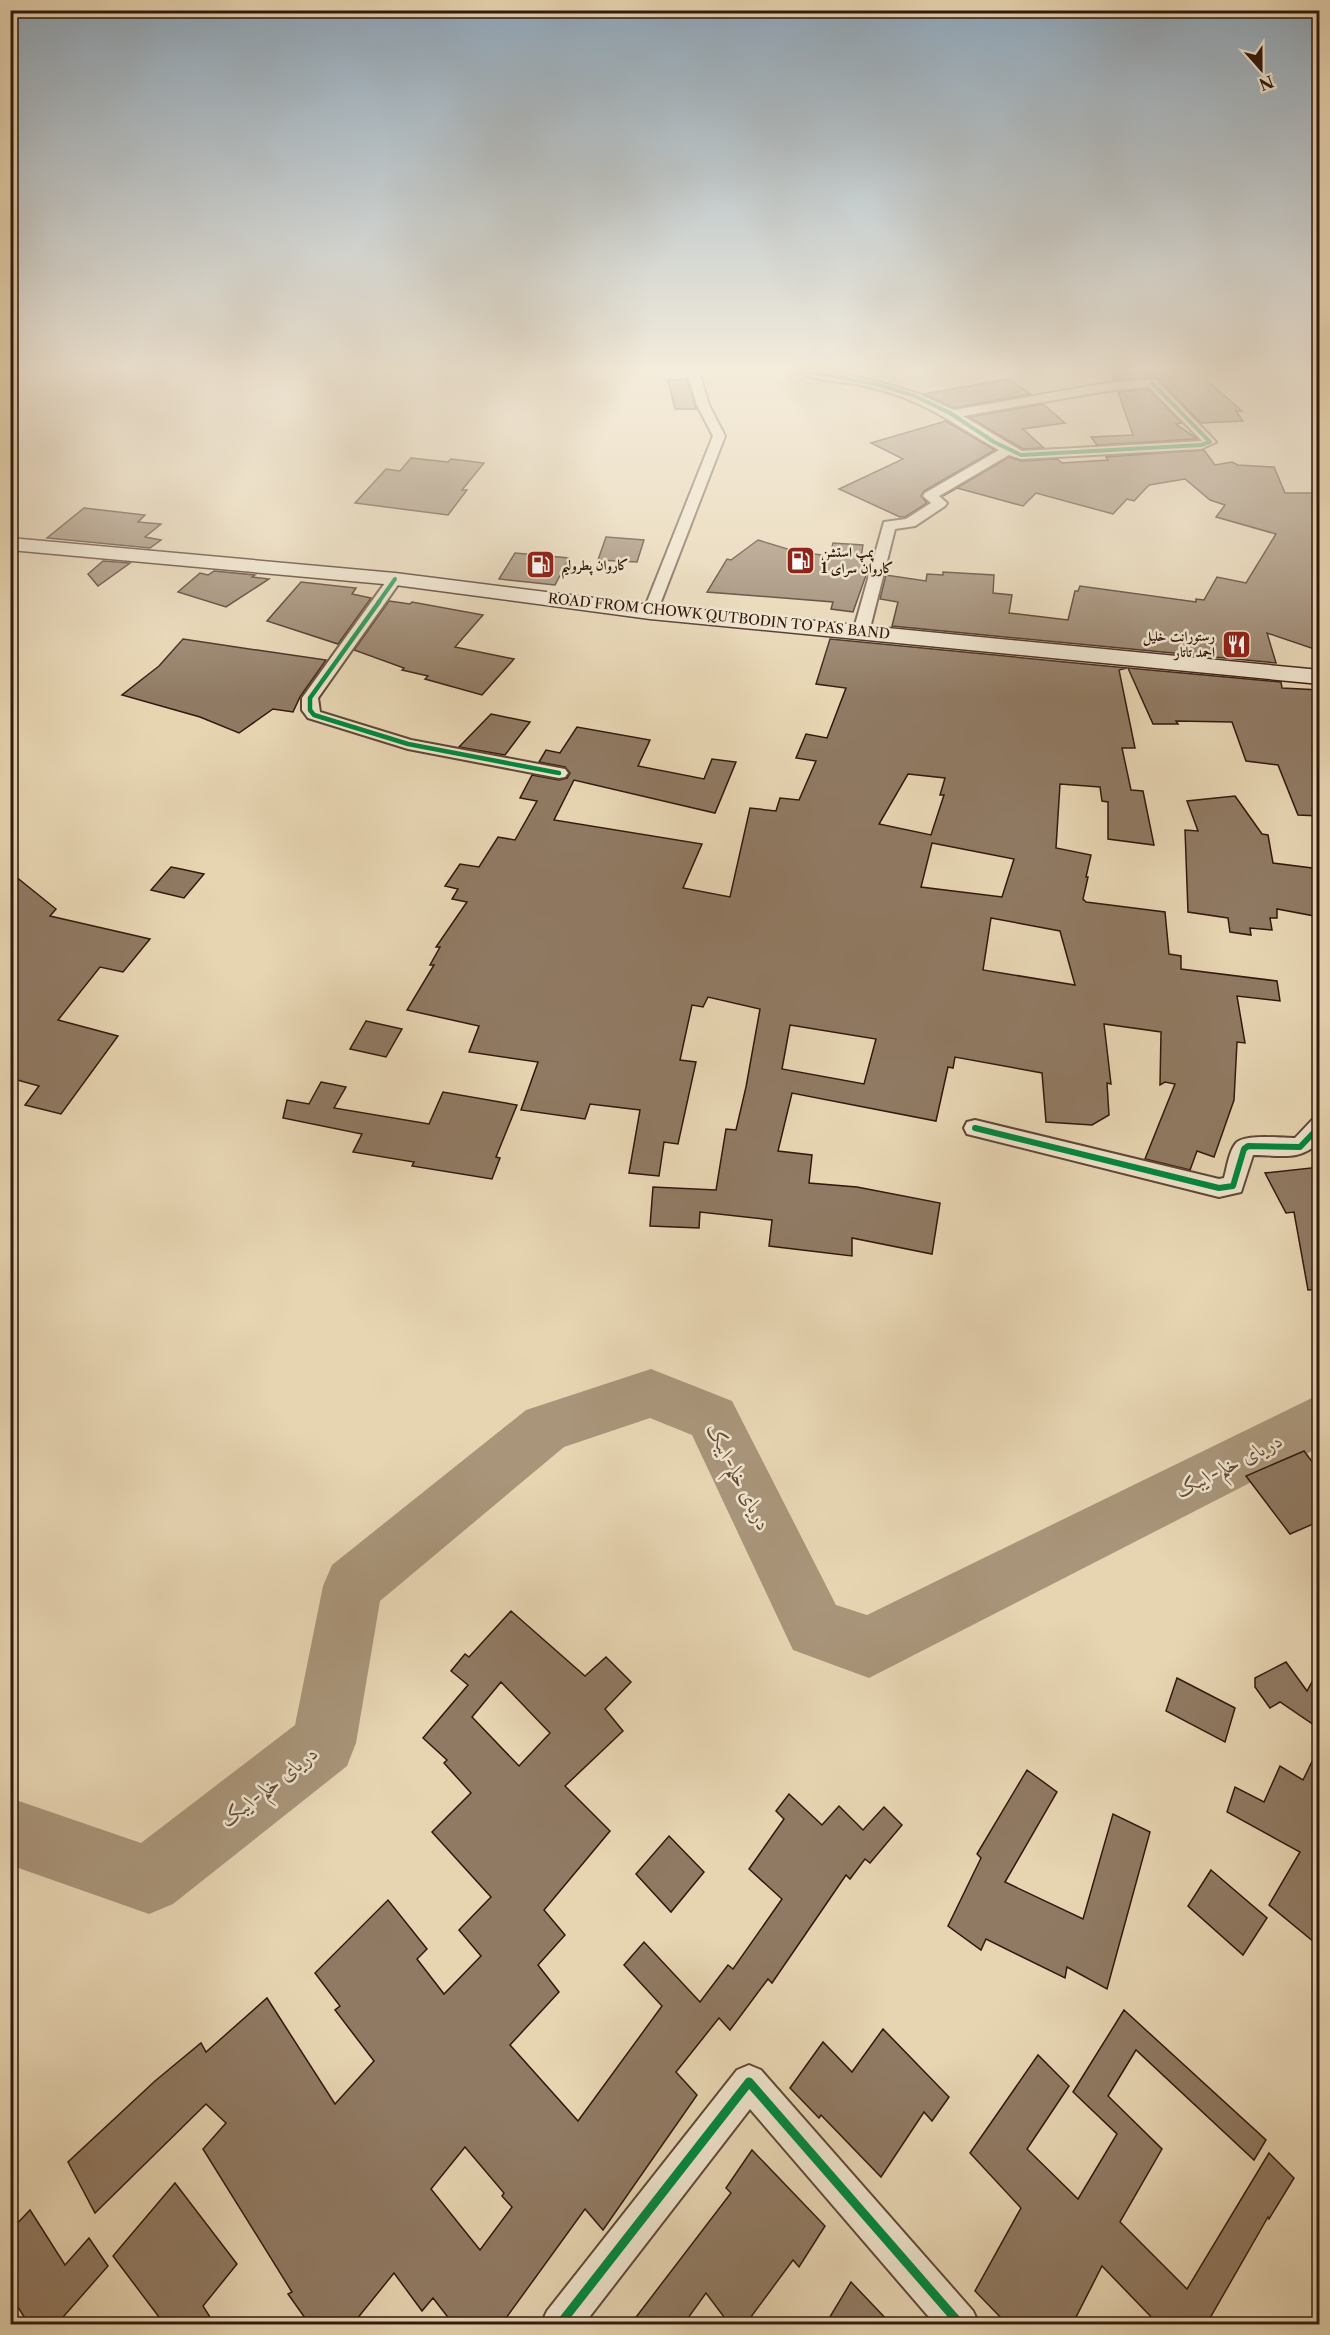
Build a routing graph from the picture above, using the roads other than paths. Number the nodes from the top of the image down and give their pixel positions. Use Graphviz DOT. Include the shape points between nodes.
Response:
graph roads {
  1 [pos="702,480"];
  2 [pos="957,480"];
  3 [pos="10,544"];
  4 [pos="395,579"];
  5 [pos="650,612"];
  6 [pos="861,632"];
  7 [pos="1320,677"];
  8 [pos="559,773"];
  9 [pos="1320,1126"];
  10 [pos="975,1128"];
  11 [pos="560,2325"];
  12 [pos="960,2325"];
  1 -- 5 [label="street"];
  2 -- 6 [label="street" via="930,496 940,503 910,523 889,525"];
  3 -- 4 [label="main road, ROAD FROM CHOWK QUTBODIN TO PAS BAND"];
  4 -- 5 [label="main road, ROAD FROM CHOWK QUTBODIN TO PAS BAND"];
  4 -- 8 [label="street" via="310,699 314,715 408,744"];
  5 -- 6 [label="main road, ROAD FROM CHOWK QUTBODIN TO PAS BAND"];
  6 -- 7 [label="main road, ROAD FROM CHOWK QUTBODIN TO PAS BAND"];
  9 -- 10 [label="street" via="1300,1147 1248,1146 1233,1186 1219,1188"];
  11 -- 12 [label="street" via="749,2082"];
}
